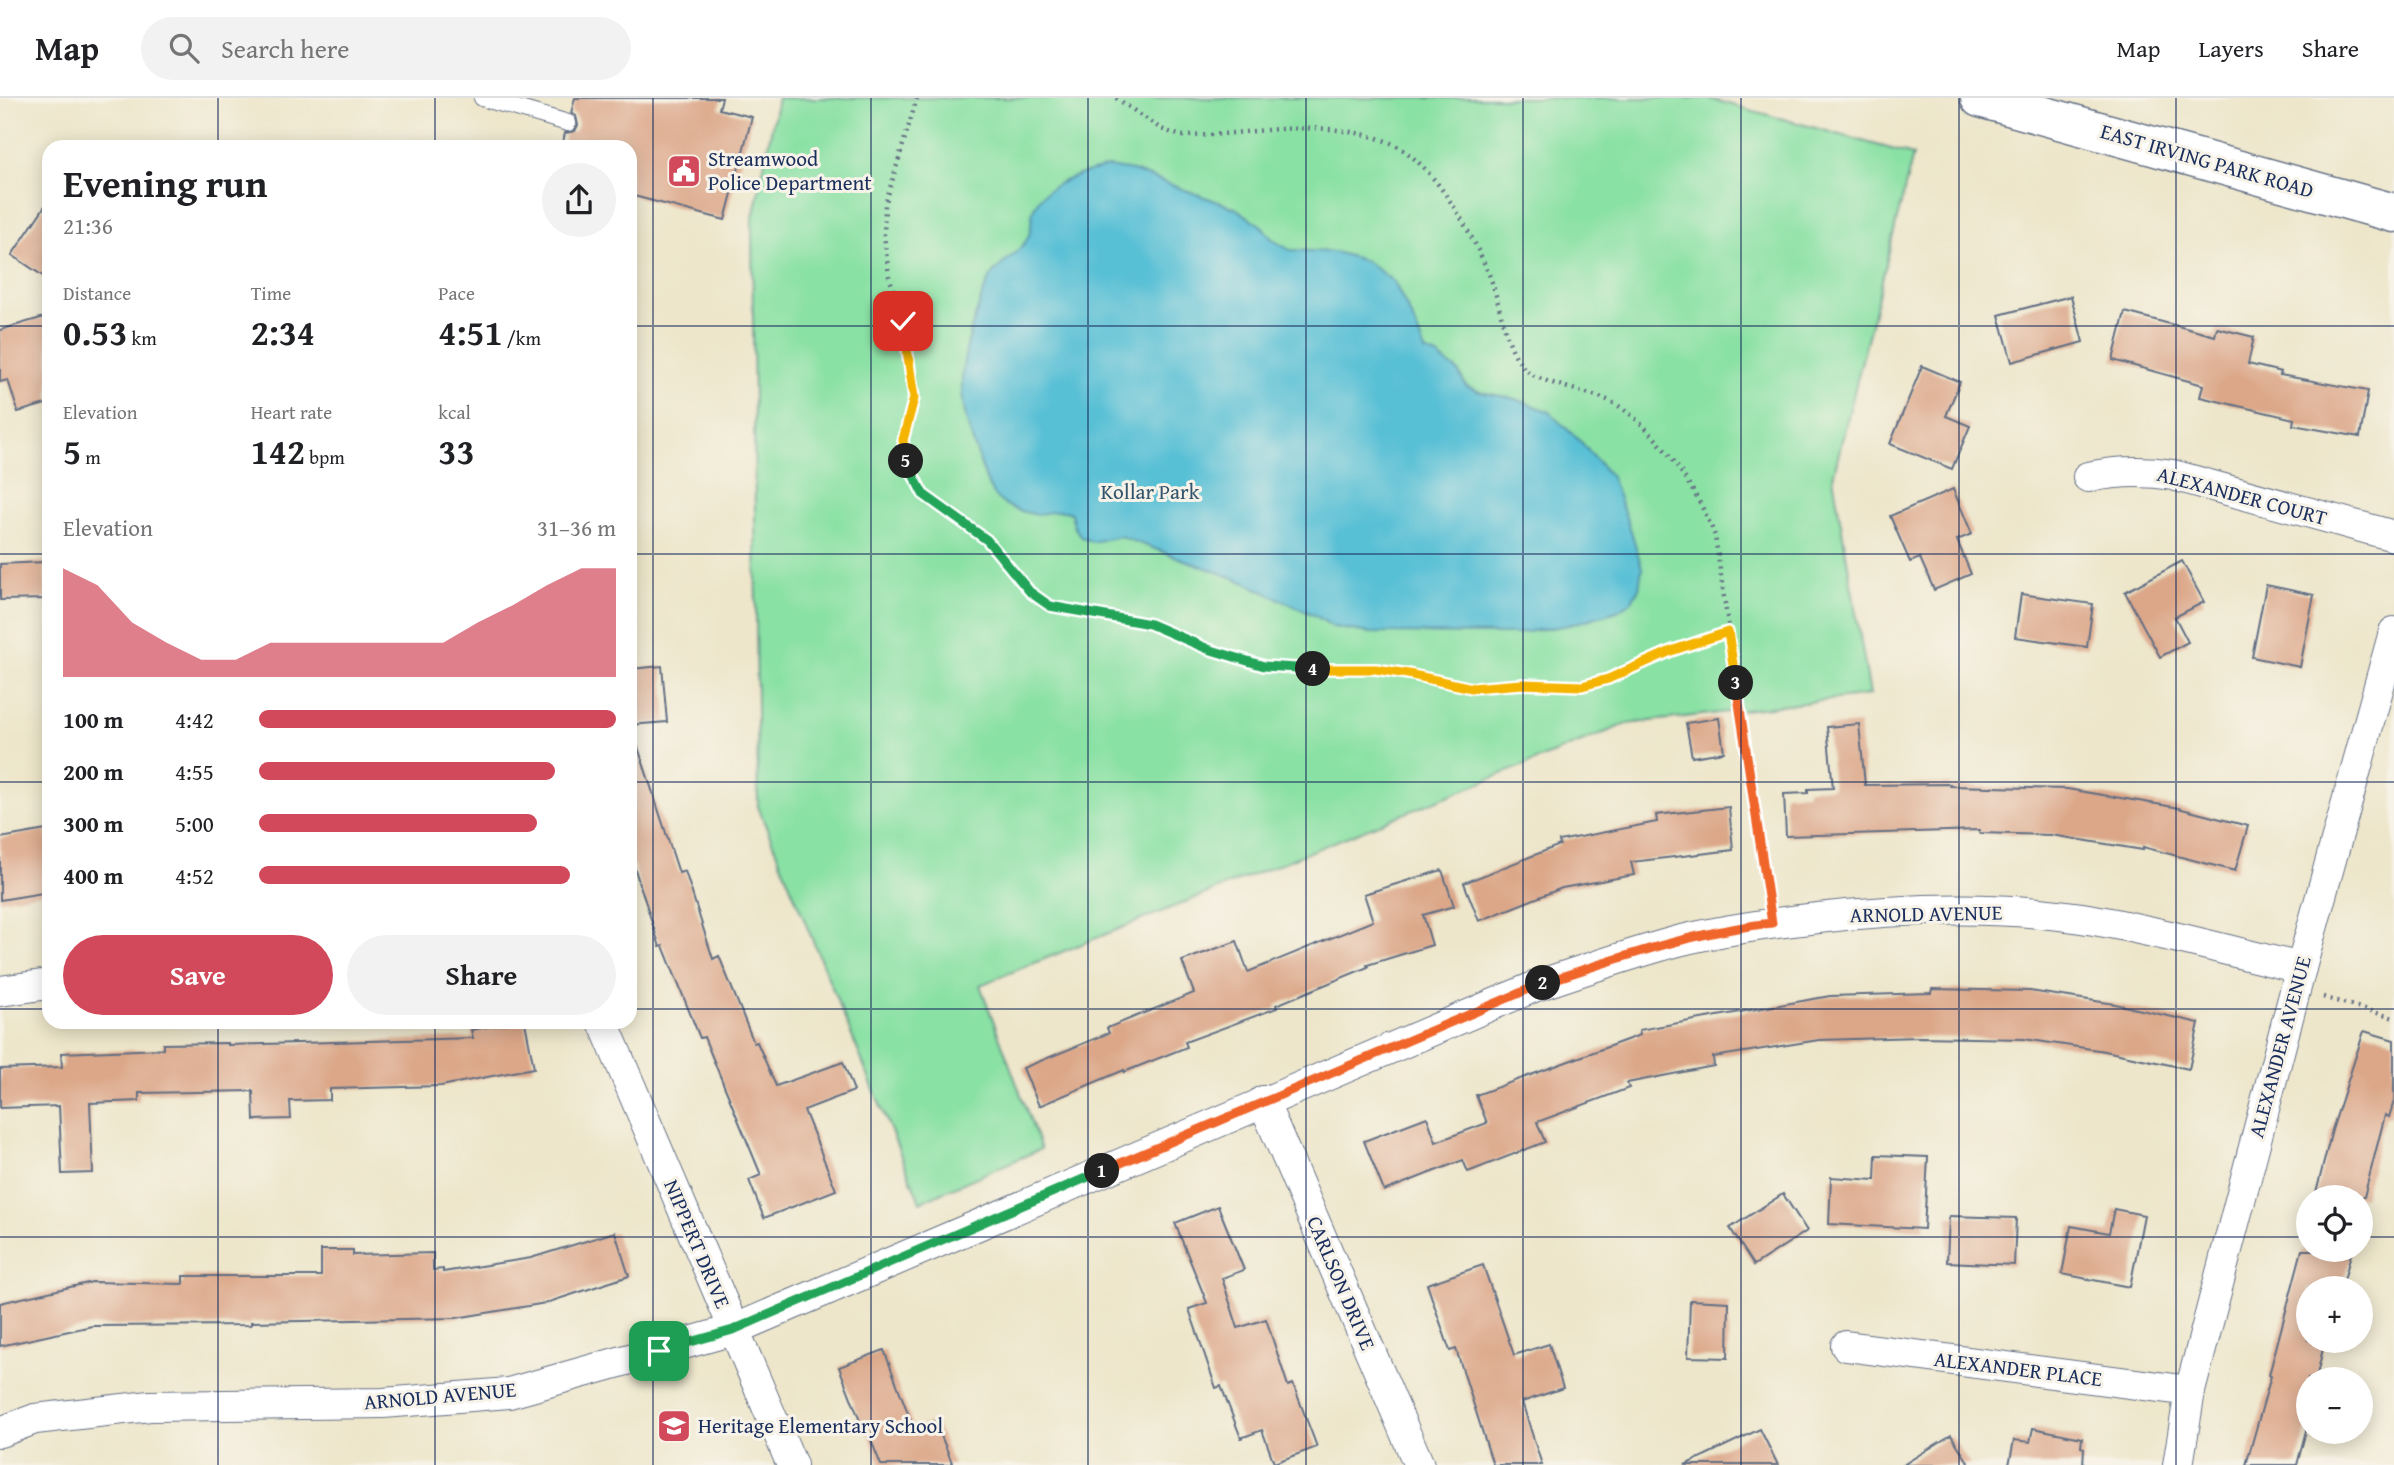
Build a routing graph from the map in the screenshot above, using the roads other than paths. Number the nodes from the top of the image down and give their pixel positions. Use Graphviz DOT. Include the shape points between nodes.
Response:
graph roads {
  1 [pos="482,98"];
  2 [pos="1980,98"];
  3 [pos="568,124"];
  4 [pos="2394,213"];
  5 [pos="2088,477"];
  6 [pos="2394,536"];
  7 [pos="2394,632"];
  8 [pos="2298,978"];
  9 [pos="42,985"];
  10 [pos="0,991"];
  11 [pos="606,1029"];
  12 [pos="1263,1101"];
  13 [pos="733,1330"];
  14 [pos="1846,1346"];
  15 [pos="2190,1391"];
  16 [pos="0,1432"];
  17 [pos="792,1465"];
  18 [pos="1419,1465"];
  19 [pos="2178,1465"];
  1 -- 3 [label="lane"];
  2 -- 4 [label="main road, EAST IRVING PARK ROAD"];
  5 -- 6 [label="street, ALEXANDER COURT" via="2118,471 2173,475"];
  7 -- 8 [label="street, ALEXANDER AVENUE"];
  8 -- 12 [label="street, ARNOLD AVENUE" via="2094,920 2034,913 1880,911 1772,923 1616,958"];
  8 -- 15 [label="street, ALEXANDER AVENUE"];
  9 -- 10 [label="street"];
  11 -- 13 [label="street, NIPPERT DRIVE"];
  12 -- 13 [label="street, ARNOLD AVENUE"];
  12 -- 18 [label="street, CARLSON DRIVE"];
  13 -- 16 [label="street, ARNOLD AVENUE" via="509,1393 383,1403 150,1406 35,1419"];
  13 -- 17 [label="street, NIPPERT DRIVE"];
  14 -- 15 [label="street, ALEXANDER PLACE"];
  15 -- 19 [label="street, ALEXANDER AVENUE"];
}
